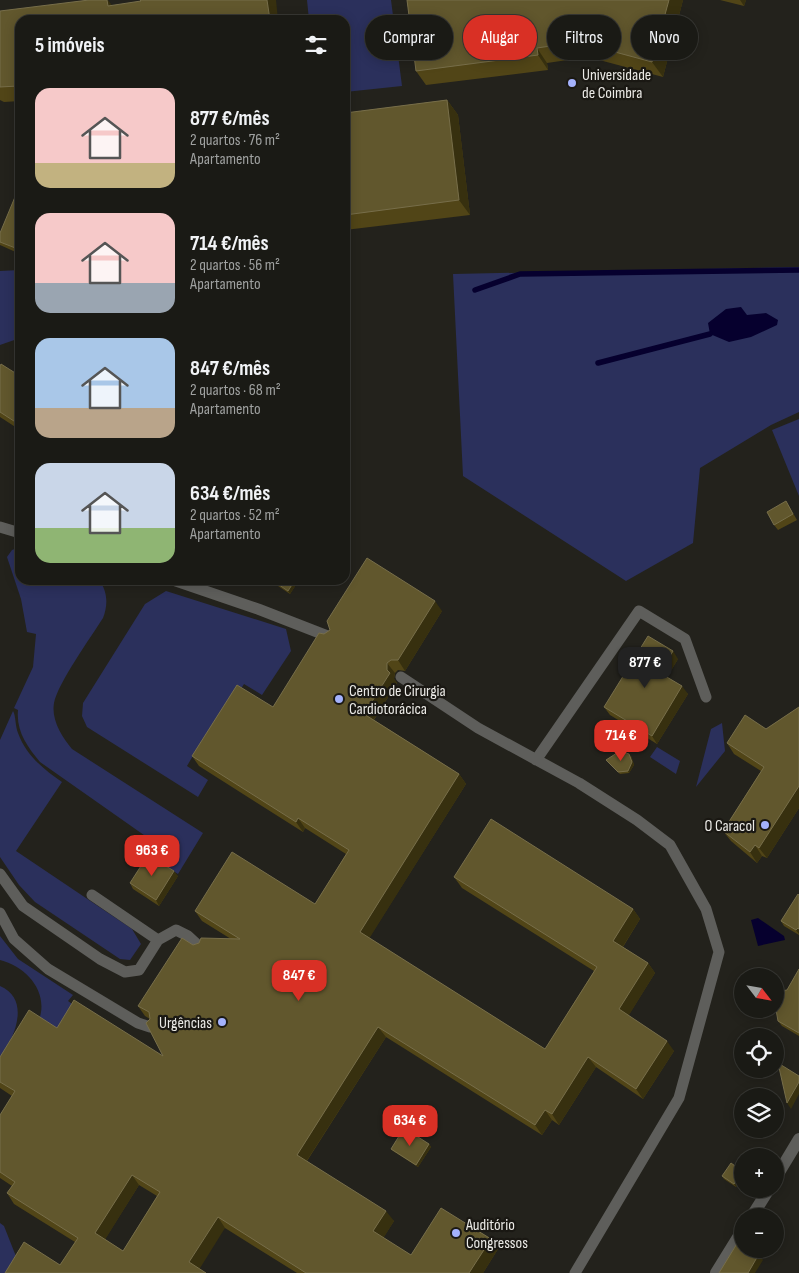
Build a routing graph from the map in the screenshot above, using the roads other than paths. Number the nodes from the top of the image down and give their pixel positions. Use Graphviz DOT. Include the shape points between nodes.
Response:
graph roads {
  1 [pos="0,527"];
  2 [pos="15,532"];
  3 [pos="187,585"];
  4 [pos="330,637"];
  5 [pos="400,677"];
  6 [pos="706,696"];
  7 [pos="536,760"];
  8 [pos="0,874"];
  9 [pos="92,895"];
  10 [pos="0,913"];
  11 [pos="158,940"];
  12 [pos="201,948"];
  13 [pos="150,1027"];
  14 [pos="799,1139"];
  15 [pos="784,1164"];
  16 [pos="734,1244"];
  17 [pos="575,1273"];
  18 [pos="716,1273"];
  1 -- 2 [label="lane"];
  3 -- 4 [label="lane"];
  5 -- 7 [label="lane" via="478,728"];
  6 -- 7 [label="lane" via="685,639 639,611"];
  7 -- 17 [label="lane" via="579,783 670,845 706,909 718,952 679,1098"];
  8 -- 11 [label="lane" via="23,906 100,960 125,972 138,970"];
  9 -- 11 [label="lane"];
  10 -- 13 [label="lane" via="14,939 48,969"];
  11 -- 12 [label="lane" via="176,930"];
  14 -- 15 [label="street"];
  16 -- 18 [label="street"];
}
